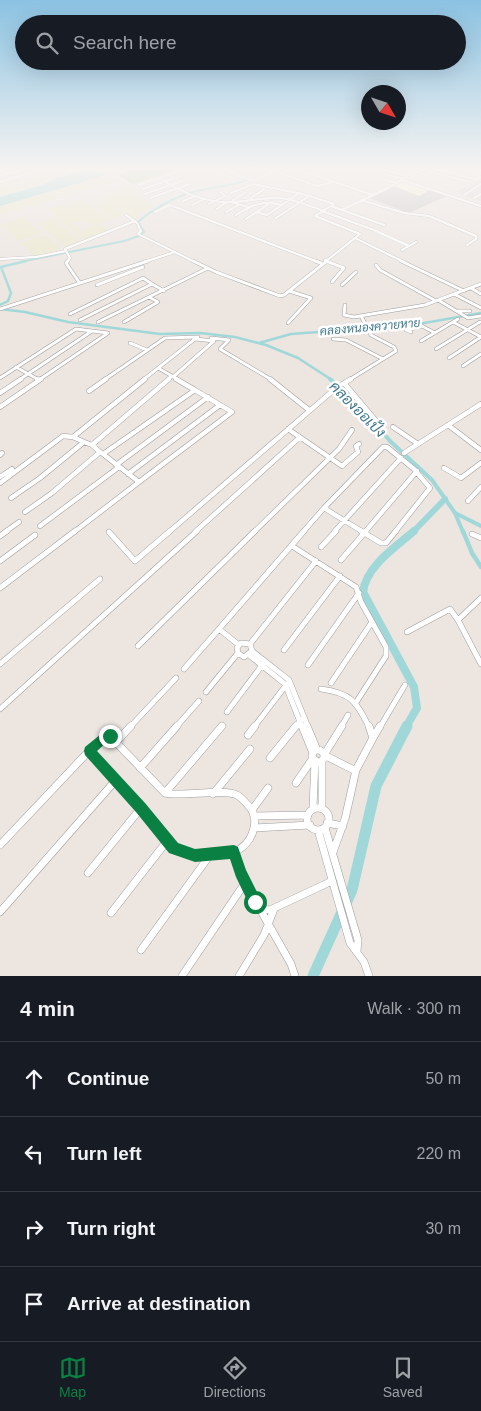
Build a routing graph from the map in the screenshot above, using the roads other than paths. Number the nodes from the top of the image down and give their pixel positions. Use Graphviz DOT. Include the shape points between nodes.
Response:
graph roads {
  1 [pos="126,215"];
  2 [pos="195,215"];
  3 [pos="252,215"];
  4 [pos="281,215"];
  5 [pos="317,215"];
  6 [pos="333,215"];
  7 [pos="355,215"];
  8 [pos="412,215"];
  9 [pos="276,218"];
  10 [pos="256,220"];
  11 [pos="135,221"];
  12 [pos="384,225"];
  13 [pos="356,238"];
  14 [pos="416,242"];
  15 [pos="468,244"];
  16 [pos="409,246"];
  17 [pos="402,250"];
  18 [pos="67,252"];
  19 [pos="175,252"];
  20 [pos="0,259"];
  21 [pos="325,260"];
  22 [pos="321,263"];
  23 [pos="376,265"];
  24 [pos="143,267"];
  25 [pos="208,268"];
  26 [pos="119,270"];
  27 [pos="356,272"];
  28 [pos="126,274"];
  29 [pos="339,275"];
  30 [pos="349,278"];
  31 [pos="80,282"];
  32 [pos="332,282"];
  33 [pos="152,284"];
  34 [pos="481,284"];
  35 [pos="97,285"];
  36 [pos="342,286"];
  37 [pos="471,288"];
  38 [pos="164,290"];
  39 [pos="289,291"];
  40 [pos="464,291"];
  41 [pos="454,294"];
  42 [pos="481,294"];
  43 [pos="149,296"];
  44 [pos="437,301"];
  45 [pos="345,305"];
  46 [pos="481,308"];
  47 [pos="1,309"];
  48 [pos="470,311"];
  49 [pos="458,312"];
  50 [pos="70,314"];
  51 [pos="361,316"];
  52 [pos="481,316"];
  53 [pos="458,319"];
  54 [pos="80,320"];
  55 [pos="98,322"];
  56 [pos="124,322"];
  57 [pos="453,322"];
  58 [pos="480,322"];
  59 [pos="288,323"];
  60 [pos="466,329"];
  61 [pos="92,330"];
  62 [pos="411,332"];
  63 [pos="435,332"];
  64 [pos="481,337"];
  65 [pos="333,339"];
  66 [pos="421,341"];
  67 [pos="130,343"];
  68 [pos="436,349"];
  69 [pos="147,350"];
  70 [pos="481,354"];
  71 [pos="449,358"];
  72 [pos="383,359"];
  73 [pos="463,366"];
  74 [pos="16,368"];
  75 [pos="158,368"];
  76 [pos="27,374"];
  77 [pos="173,377"];
  78 [pos="0,378"];
  79 [pos="39,380"];
  80 [pos="343,383"];
  81 [pos="195,390"];
  82 [pos="90,391"];
  83 [pos="0,393"];
  84 [pos="208,397"];
  85 [pos="481,404"];
  86 [pos="220,405"];
  87 [pos="0,407"];
  88 [pos="309,410"];
  89 [pos="378,422"];
  90 [pos="448,425"];
  91 [pos="288,428"];
  92 [pos="393,428"];
  93 [pos="352,430"];
  94 [pos="73,436"];
  95 [pos="299,438"];
  96 [pos="84,442"];
  97 [pos="359,444"];
  98 [pos="418,444"];
  99 [pos="92,445"];
  100 [pos="481,450"];
  101 [pos="102,453"];
  102 [pos="404,453"];
  103 [pos="329,457"];
  104 [pos="400,458"];
  105 [pos="481,463"];
  106 [pos="117,466"];
  107 [pos="444,468"];
  108 [pos="12,469"];
  109 [pos="416,471"];
  110 [pos="128,474"];
  111 [pos="0,477"];
  112 [pos="0,483"];
  113 [pos="140,483"];
  114 [pos="481,487"];
  115 [pos="10,498"];
  116 [pos="468,501"];
  117 [pos="324,508"];
  118 [pos="25,512"];
  119 [pos="344,520"];
  120 [pos="19,522"];
  121 [pos="40,526"];
  122 [pos="109,532"];
  123 [pos="364,532"];
  124 [pos="472,534"];
  125 [pos="35,535"];
  126 [pos="0,536"];
  127 [pos="481,538"];
  128 [pos="292,546"];
  129 [pos="321,547"];
  130 [pos="341,560"];
  131 [pos="0,561"];
  132 [pos="316,561"];
  133 [pos="340,576"];
  134 [pos="100,578"];
  135 [pos="0,588"];
  136 [pos="359,593"];
  137 [pos="481,598"];
  138 [pos="458,620"];
  139 [pos="372,622"];
  140 [pos="219,629"];
  141 [pos="407,632"];
  142 [pos="250,644"];
  143 [pos="239,645"];
  144 [pos="138,646"];
  145 [pos="284,650"];
  146 [pos="238,653"];
  147 [pos="251,653"];
  148 [pos="264,663"];
  149 [pos="0,664"];
  150 [pos="481,664"];
  151 [pos="308,666"];
  152 [pos="184,669"];
  153 [pos="176,678"];
  154 [pos="288,683"];
  155 [pos="331,683"];
  156 [pos="405,685"];
  157 [pos="321,689"];
  158 [pos="206,692"];
  159 [pos="199,701"];
  160 [pos="355,704"];
  161 [pos="0,709"];
  162 [pos="227,712"];
  163 [pos="348,715"];
  164 [pos="302,720"];
  165 [pos="222,726"];
  166 [pos="248,735"];
  167 [pos="374,738"];
  168 [pos="116,742"];
  169 [pos="250,749"];
  170 [pos="89,751"];
  171 [pos="314,755"];
  172 [pos="270,758"];
  173 [pos="323,758"];
  174 [pos="140,768"];
  175 [pos="352,769"];
  176 [pos="116,780"];
  177 [pos="296,783"];
  178 [pos="268,788"];
  179 [pos="166,793"];
  180 [pos="214,794"];
  181 [pos="141,808"];
  182 [pos="313,808"];
  183 [pos="322,809"];
  184 [pos="253,813"];
  185 [pos="308,815"];
  186 [pos="310,825"];
  187 [pos="343,826"];
  188 [pos="323,827"];
  189 [pos="254,828"];
  190 [pos="167,840"];
  191 [pos="0,845"];
  192 [pos="234,852"];
  193 [pos="333,852"];
  194 [pos="210,854"];
  195 [pos="88,873"];
  196 [pos="332,881"];
  197 [pos="245,883"];
  198 [pos="274,908"];
  199 [pos="260,909"];
  200 [pos="0,912"];
  201 [pos="111,913"];
  202 [pos="268,924"];
  203 [pos="141,950"];
  204 [pos="357,951"];
  205 [pos="182,976"];
  206 [pos="239,976"];
  207 [pos="295,976"];
  208 [pos="369,976"];
  1 -- 11 [label="street"];
  2 -- 22 [label="street"];
  3 -- 10 [label="street" via="247,218"];
  4 -- 9 [label="street"];
  5 -- 13 [label="street" via="315,216 359,232"];
  6 -- 16 [label="street"];
  7 -- 12 [label="street"];
  8 -- 15 [label="street" via="432,217 476,236"];
  11 -- 18 [label="street" via="66,249"];
  11 -- 19 [label="street" via="141,231 138,234"];
  13 -- 21 [label="street"];
  13 -- 40 [label="street"];
  14 -- 16 [label="street"];
  16 -- 17 [label="street"];
  18 -- 20 [label="street"];
  18 -- 31 [label="street" via="70,258 66,263"];
  19 -- 25 [label="street"];
  19 -- 26 [label="street"];
  21 -- 22 [label="street"];
  21 -- 29 [label="street" via="344,268"];
  22 -- 39 [label="street"];
  23 -- 44 [label="street"];
  24 -- 28 [label="street"];
  25 -- 38 [label="street"];
  25 -- 39 [label="street" via="278,296"];
  26 -- 28 [label="street"];
  26 -- 31 [label="street"];
  27 -- 30 [label="street"];
  28 -- 35 [label="street"];
  29 -- 30 [label="street"];
  29 -- 32 [label="street"];
  30 -- 36 [label="street"];
  31 -- 47 [label="street"];
  33 -- 38 [label="street"];
  33 -- 50 [label="street" via="143,278"];
  33 -- 54 [label="street"];
  34 -- 37 [label="street"];
  37 -- 40 [label="street"];
  37 -- 42 [label="street"];
  38 -- 43 [label="street"];
  39 -- 59 [label="street" via="311,298"];
  40 -- 41 [label="street"];
  41 -- 44 [label="street"];
  41 -- 46 [label="street"];
  43 -- 55 [label="street"];
  43 -- 56 [label="street" via="158,302"];
  44 -- 49 [label="street"];
  44 -- 51 [label="street"];
  45 -- 51 [label="street" via="344,315"];
  48 -- 49 [label="street"];
  49 -- 52 [label="street" via="466,317"];
  51 -- 72 [label="street" via="372,336 396,348"];
  53 -- 57 [label="street"];
  57 -- 60 [label="street"];
  57 -- 63 [label="street"];
  58 -- 60 [label="street"];
  60 -- 64 [label="street"];
  60 -- 68 [label="street"];
  61 -- 74 [label="street" via="76,329"];
  61 -- 76 [label="street"];
  61 -- 79 [label="street" via="108,333"];
  62 -- 63 [label="street" via="406,330 422,326"];
  63 -- 66 [label="street"];
  64 -- 71 [label="street"];
  65 -- 72 [label="street" via="346,340"];
  67 -- 69 [label="street"];
  69 -- 82 [label="street"];
  69 -- 88 [label="street" via="169,336 229,340 220,349 273,381"];
  70 -- 73 [label="street"];
  72 -- 80 [label="street"];
  74 -- 76 [label="street"];
  74 -- 78 [label="street"];
  75 -- 77 [label="street"];
  75 -- 77 [label="street" via="193,340 214,341"];
  75 -- 94 [label="street"];
  76 -- 79 [label="street"];
  76 -- 83 [label="street"];
  77 -- 81 [label="street"];
  77 -- 99 [label="street"];
  79 -- 87 [label="street"];
  80 -- 88 [label="street"];
  80 -- 89 [label="street"];
  81 -- 84 [label="street"];
  81 -- 101 [label="street"];
  84 -- 86 [label="street"];
  84 -- 106 [label="street"];
  85 -- 90 [label="street"];
  86 -- 110 [label="street"];
  86 -- 113 [label="street" via="232,412"];
  88 -- 91 [label="street"];
  90 -- 98 [label="street"];
  90 -- 100 [label="street"];
  91 -- 95 [label="street"];
  91 -- 122 [label="street" via="135,561"];
  92 -- 98 [label="street"];
  93 -- 103 [label="street" via="345,443"];
  94 -- 96 [label="street"];
  94 -- 112 [label="street" via="63,436"];
  95 -- 103 [label="street"];
  95 -- 161 [label="street"];
  96 -- 99 [label="street"];
  96 -- 115 [label="street"];
  97 -- 103 [label="street" via="356,446 358,452 343,466"];
  98 -- 102 [label="street"];
  99 -- 101 [label="street"];
  101 -- 106 [label="street"];
  101 -- 118 [label="street"];
  103 -- 144 [label="street"];
  104 -- 109 [label="street"];
  104 -- 117 [label="street" via="383,447"];
  104 -- 119 [label="street"];
  105 -- 107 [label="street" via="461,478"];
  106 -- 110 [label="street"];
  106 -- 121 [label="street"];
  108 -- 111 [label="street"];
  109 -- 123 [label="street"];
  109 -- 123 [label="street" via="430,490 387,542 381,543"];
  110 -- 113 [label="street"];
  113 -- 135 [label="street"];
  114 -- 116 [label="street"];
  117 -- 119 [label="street"];
  117 -- 128 [label="street"];
  119 -- 123 [label="street"];
  119 -- 129 [label="street"];
  120 -- 126 [label="street"];
  123 -- 130 [label="street"];
  124 -- 127 [label="street"];
  125 -- 131 [label="street"];
  128 -- 132 [label="street"];
  128 -- 140 [label="street"];
  132 -- 133 [label="street"];
  132 -- 142 [label="street"];
  133 -- 136 [label="street"];
  133 -- 145 [label="street"];
  134 -- 149 [label="street"];
  136 -- 139 [label="street"];
  136 -- 151 [label="street"];
  137 -- 138 [label="street"];
  138 -- 141 [label="street" via="450,609"];
  138 -- 150 [label="street"];
  139 -- 155 [label="street"];
  139 -- 160 [label="street" via="387,653"];
  140 -- 143 [label="street"];
  140 -- 152 [label="street"];
  142 -- 143 [label="street"];
  142 -- 147 [label="street"];
  143 -- 146 [label="street"];
  146 -- 147 [label="street" via="244,658"];
  146 -- 158 [label="street"];
  147 -- 148 [label="street"];
  148 -- 154 [label="street"];
  148 -- 162 [label="street"];
  153 -- 168 [label="street"];
  154 -- 164 [label="street"];
  154 -- 166 [label="street"];
  156 -- 167 [label="street"];
  157 -- 160 [label="street" via="344,693"];
  159 -- 174 [label="street"];
  160 -- 167 [label="street"];
  163 -- 173 [label="street"];
  164 -- 171 [label="street"];
  164 -- 172 [label="street"];
  165 -- 179 [label="street"];
  167 -- 187 [label="street" via="356,770"];
  168 -- 170 [label="street" via="108,734"];
  168 -- 174 [label="street"];
  169 -- 180 [label="street"];
  170 -- 176 [label="street"];
  170 -- 191 [label="street"];
  171 -- 173 [label="street" via="320,762"];
  171 -- 173 [label="street" via="320,750"];
  171 -- 177 [label="street"];
  171 -- 182 [label="street"];
  173 -- 175 [label="street"];
  173 -- 183 [label="street"];
  174 -- 179 [label="street"];
  176 -- 181 [label="street"];
  176 -- 200 [label="street"];
  178 -- 184 [label="street"];
  179 -- 180 [label="street" via="178,796"];
  180 -- 184 [label="street" via="238,795"];
  181 -- 190 [label="street"];
  181 -- 195 [label="street"];
  182 -- 183 [label="street"];
  182 -- 185 [label="street"];
  183 -- 188 [label="street" via="326,815"];
  184 -- 185 [label="street"];
  184 -- 189 [label="street"];
  185 -- 186 [label="street"];
  186 -- 188 [label="street"];
  186 -- 189 [label="street"];
  187 -- 188 [label="street"];
  187 -- 193 [label="street"];
  188 -- 193 [label="street"];
  188 -- 196 [label="street"];
  189 -- 192 [label="street" via="248,842"];
  190 -- 194 [label="street" via="186,854"];
  190 -- 201 [label="street"];
  192 -- 194 [label="street"];
  192 -- 197 [label="street"];
  193 -- 204 [label="street" via="358,940"];
  194 -- 203 [label="street"];
  196 -- 198 [label="street"];
  196 -- 204 [label="street" via="350,943"];
  197 -- 199 [label="street"];
  197 -- 205 [label="street"];
  198 -- 199 [label="street"];
  198 -- 202 [label="street"];
  199 -- 202 [label="street"];
  202 -- 206 [label="street"];
  202 -- 207 [label="street"];
  204 -- 208 [label="street"];
}
